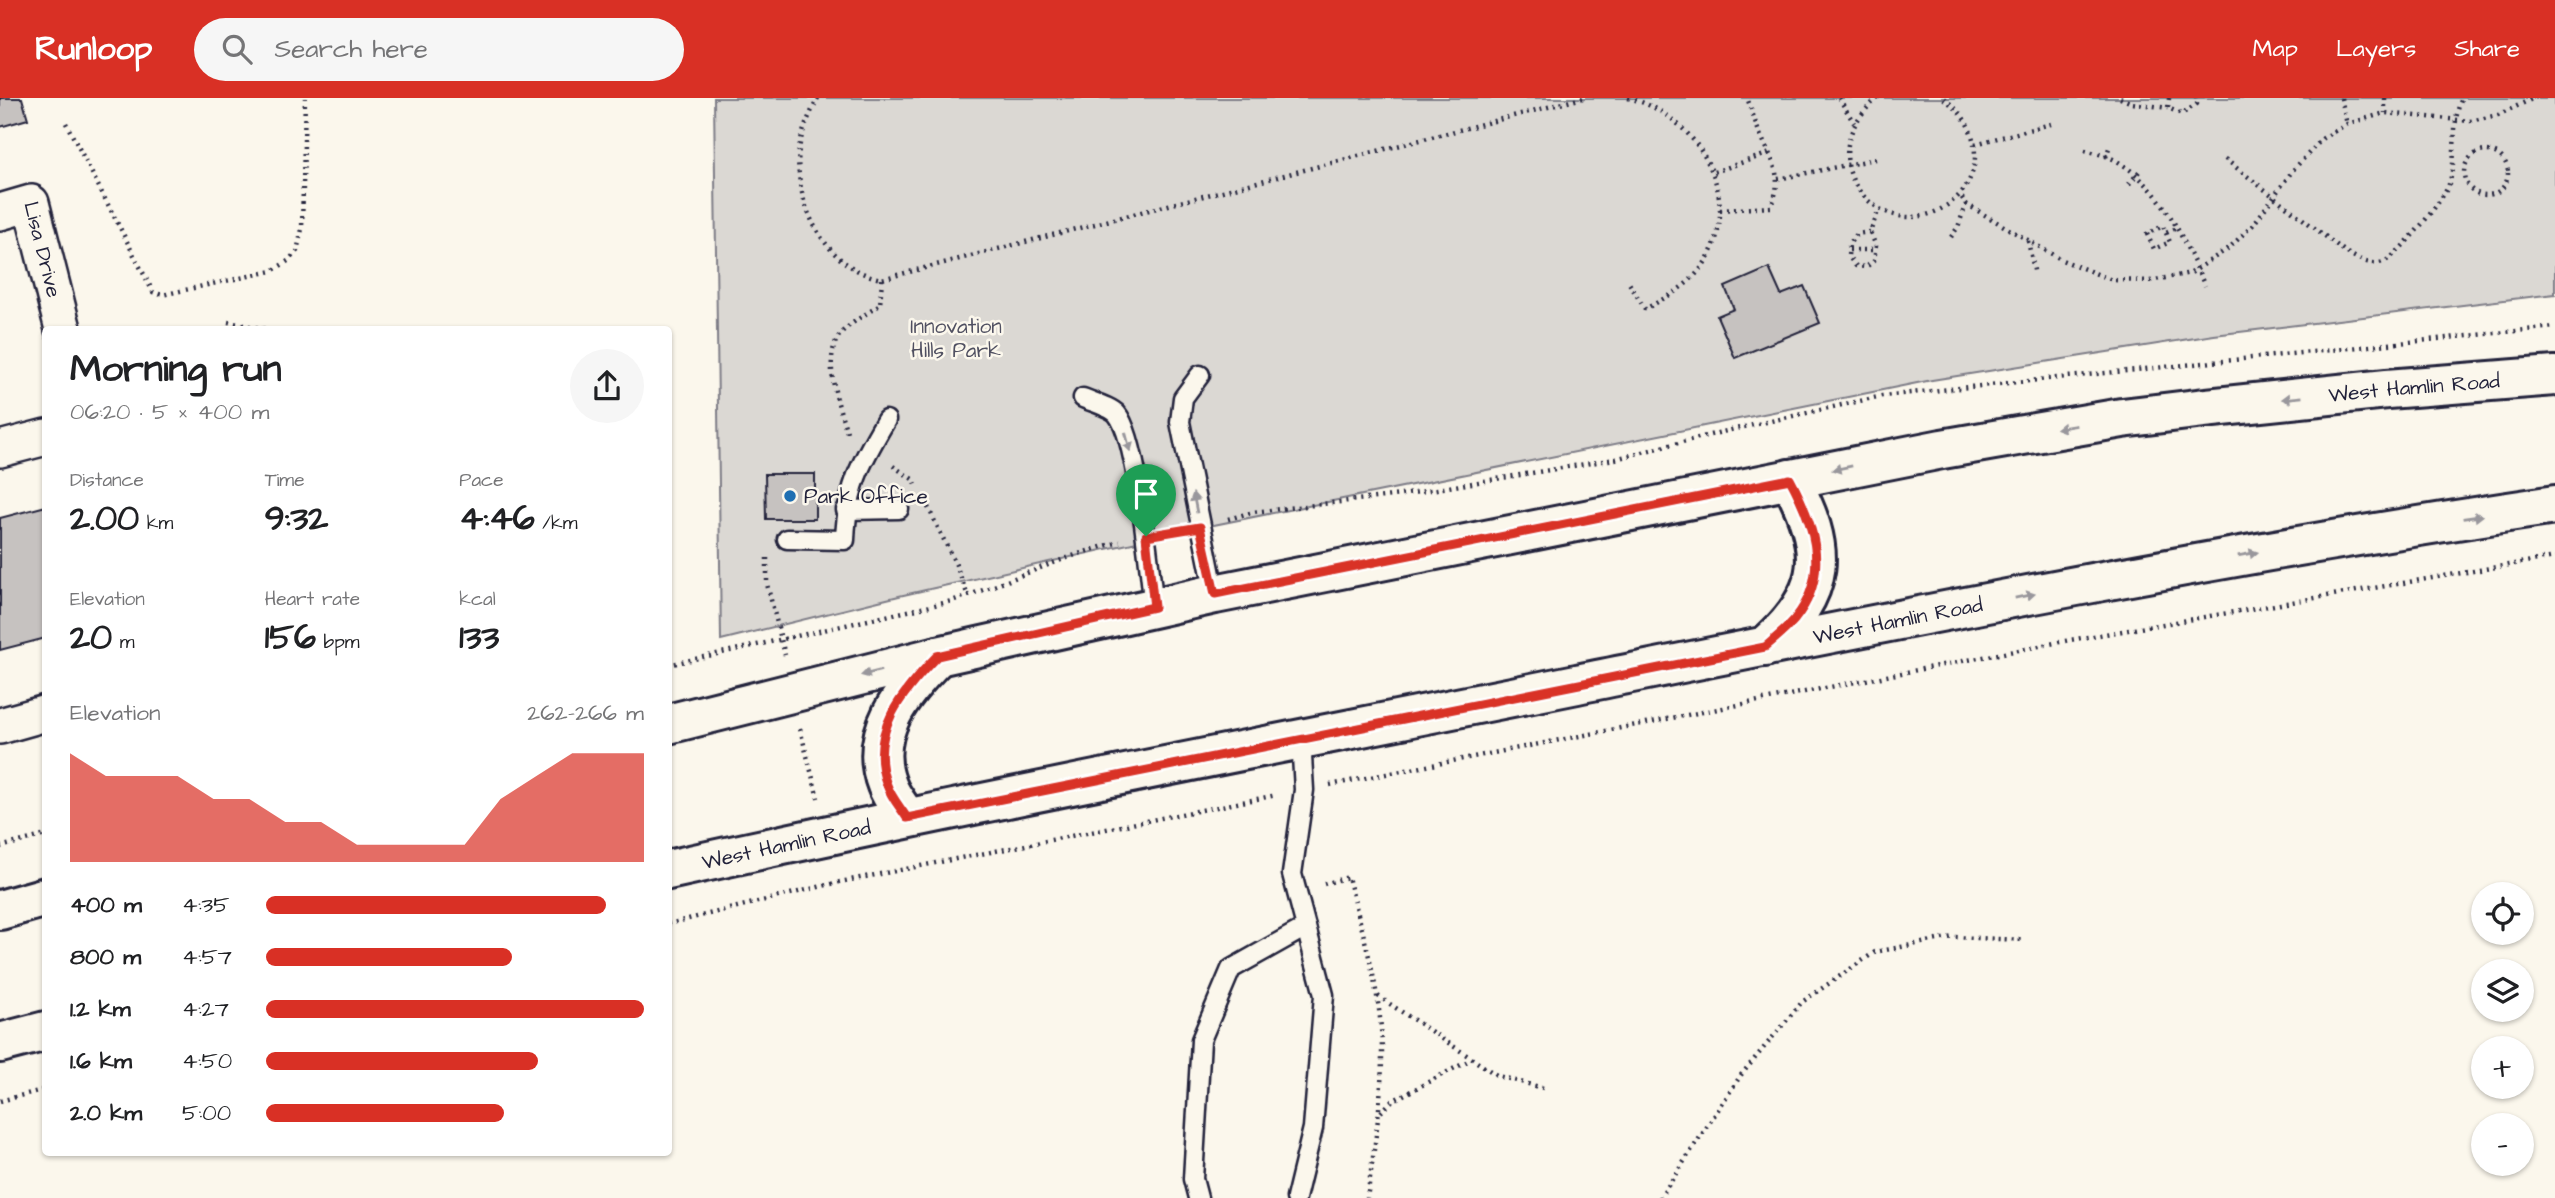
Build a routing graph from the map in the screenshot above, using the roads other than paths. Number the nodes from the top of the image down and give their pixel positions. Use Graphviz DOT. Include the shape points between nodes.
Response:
graph roads {
  1 [pos="0,212"];
  2 [pos="62,326"];
  3 [pos="1200,375"];
  4 [pos="2555,376"];
  5 [pos="1083,398"];
  6 [pos="886,420"];
  7 [pos="42,438"];
  8 [pos="0,449"];
  9 [pos="1790,479"];
  10 [pos="2555,505"];
  11 [pos="899,509"];
  12 [pos="846,510"];
  13 [pos="787,539"];
  14 [pos="1215,594"];
  15 [pos="1154,607"];
  16 [pos="1765,647"];
  17 [pos="937,656"];
  18 [pos="42,714"];
  19 [pos="672,723"];
  20 [pos="0,726"];
  21 [pos="1301,739"];
  22 [pos="907,818"];
  23 [pos="672,869"];
  24 [pos="42,898"];
  25 [pos="0,909"];
  26 [pos="1306,927"];
  27 [pos="42,1032"];
  28 [pos="0,1044"];
  29 [pos="1198,1198"];
  30 [pos="1296,1198"];
  1 -- 2 [label="street, Lisa Drive" via="31,203"];
  14 -- 3 [label="lane, one-way" via="1180,422 1183,398"];
  4 -- 9 [label="main road, West Hamlin Road, one-way" via="2122,418"];
  5 -- 15 [label="lane, one-way" via="1116,413 1128,437"];
  6 -- 12 [label="lane" via="868,450"];
  7 -- 8 [label="street"];
  9 -- 14 [label="main road, West Hamlin Road"];
  9 -- 16 [label="main road" via="1813,527 1815,568 1801,611"];
  16 -- 10 [label="main road, West Hamlin Road, one-way" via="2324,540"];
  11 -- 12 [label="lane"];
  12 -- 13 [label="lane" via="845,540"];
  14 -- 15 [label="main road, West Hamlin Road"];
  15 -- 17 [label="main road, West Hamlin Road"];
  16 -- 21 [label="main road, West Hamlin Road"];
  17 -- 19 [label="main road, West Hamlin Road, one-way"];
  17 -- 22 [label="main road" via="902,695 883,734 887,787"];
  18 -- 20 [label="street"];
  21 -- 22 [label="main road, West Hamlin Road"];
  21 -- 26 [label="lane" via="1304,790 1292,874"];
  22 -- 23 [label="main road, West Hamlin Road"];
  24 -- 25 [label="main road"];
  26 -- 29 [label="lane" via="1231,969 1201,1040 1193,1179"];
  26 -- 30 [label="lane" via="1324,995 1313,1128"];
  27 -- 28 [label="main road"];
}
